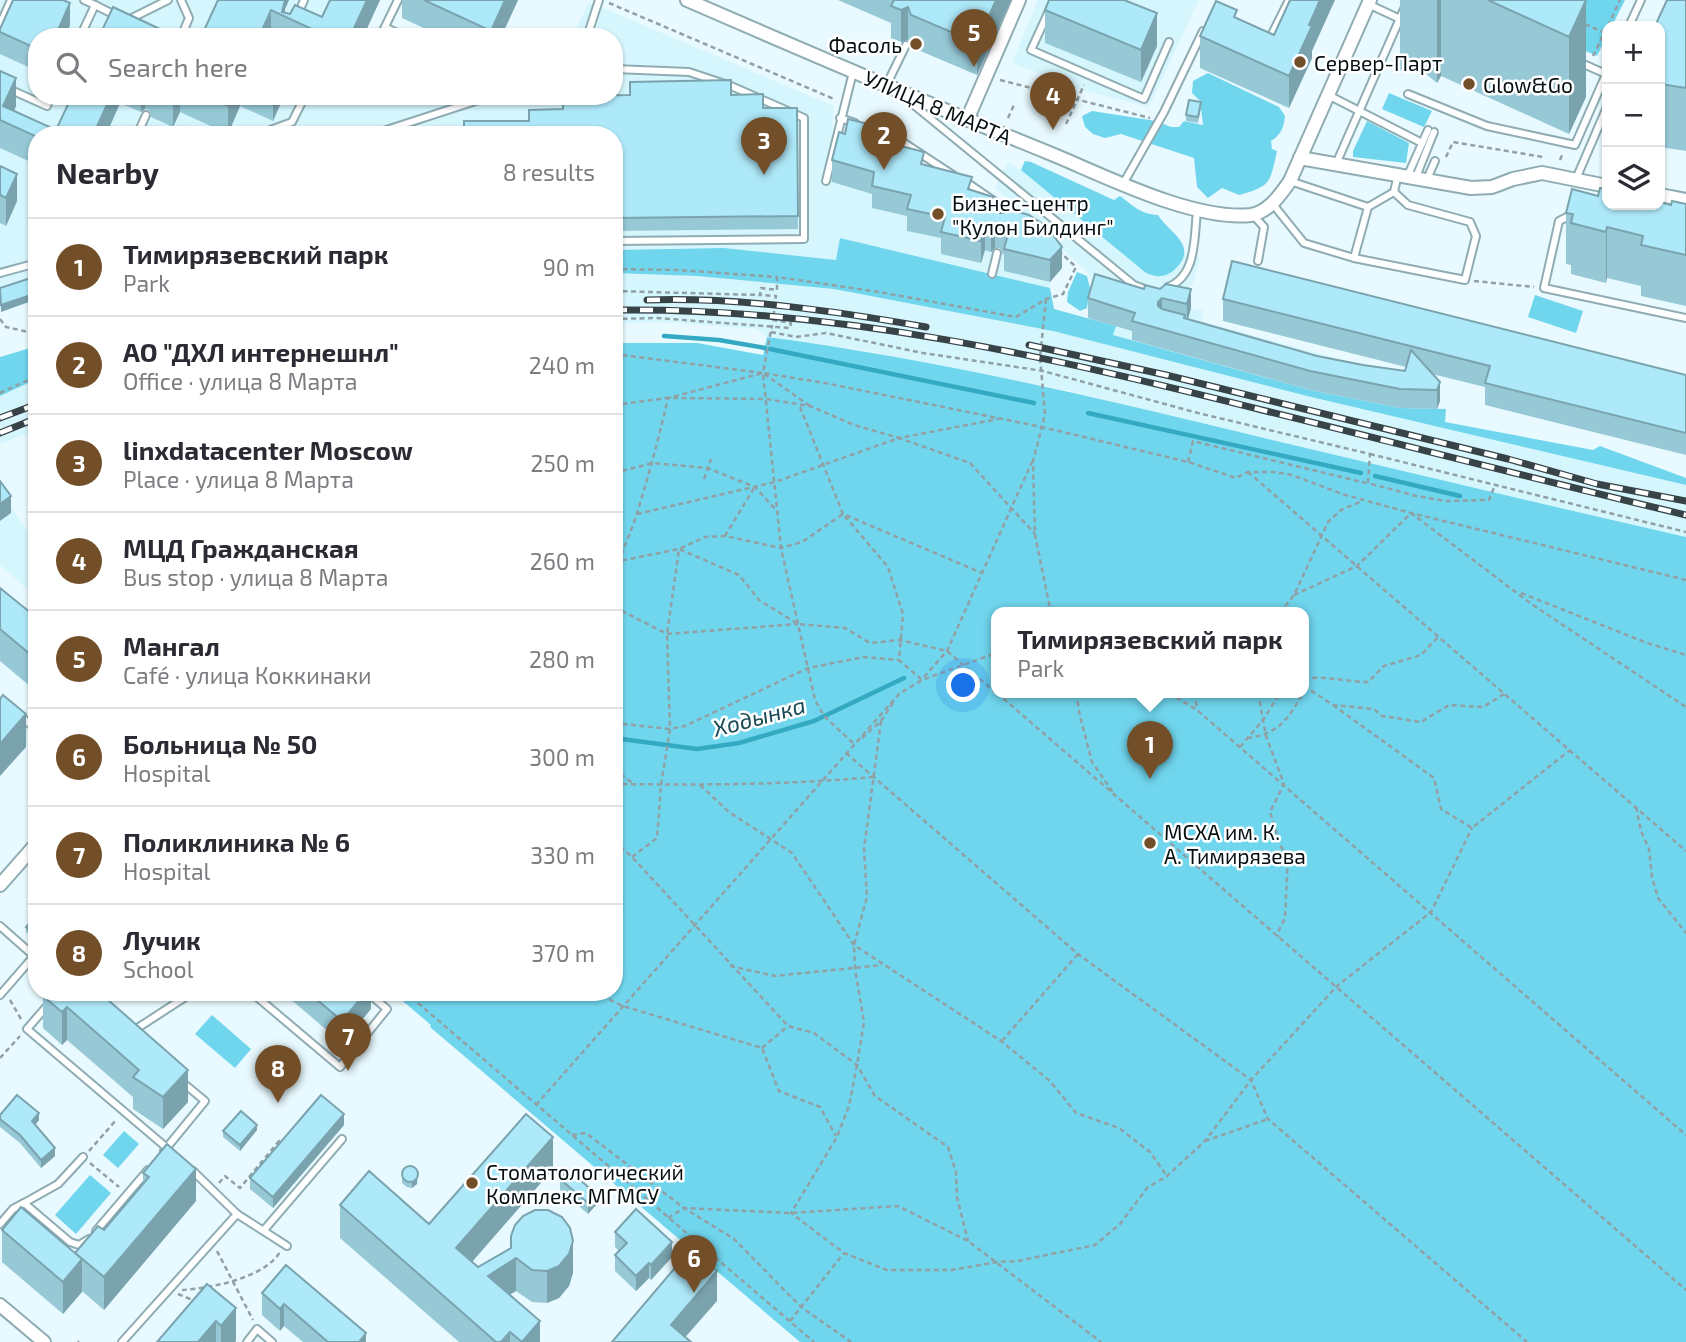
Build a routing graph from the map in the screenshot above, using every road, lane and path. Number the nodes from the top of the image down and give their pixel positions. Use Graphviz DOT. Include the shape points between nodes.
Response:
graph roads {
  1 [pos="11,0"];
  2 [pos="85,0"];
  3 [pos="168,0"];
  4 [pos="181,0"];
  5 [pos="304,0"];
  6 [pos="398,0"];
  7 [pos="601,0"];
  8 [pos="687,0"];
  9 [pos="1019,0"];
  10 [pos="1054,0"];
  11 [pos="1289,0"];
  12 [pos="1408,0"];
  13 [pos="1620,0"];
  14 [pos="1641,0"];
  15 [pos="1369,2"];
  16 [pos="703,3"];
  17 [pos="95,5"];
  18 [pos="1399,19"];
  19 [pos="1610,21"];
  20 [pos="1631,21"];
  21 [pos="1584,23"];
  22 [pos="293,24"];
  23 [pos="0,25"];
  24 [pos="385,27"];
  25 [pos="84,28"];
  26 [pos="185,28"];
  27 [pos="590,28"];
  28 [pos="1204,29"];
  29 [pos="1602,32"];
  30 [pos="1257,37"];
  31 [pos="1602,39"];
  32 [pos="1169,42"];
  33 [pos="906,44"];
  34 [pos="1568,56"];
  35 [pos="1588,66"];
  36 [pos="623,69"];
  37 [pos="1602,71"];
  38 [pos="853,72"];
  39 [pos="999,80"];
  40 [pos="1602,84"];
  41 [pos="0,85"];
  42 [pos="891,88"];
  43 [pos="1081,90"];
  44 [pos="1408,94"];
  45 [pos="1328,96"];
  46 [pos="28,98"];
  47 [pos="1076,100"];
  48 [pos="845,103"];
  49 [pos="300,105"];
  50 [pos="463,105"];
  51 [pos="1014,105"];
  52 [pos="1359,111"];
  53 [pos="146,115"];
  54 [pos="841,118"];
  55 [pos="1008,118"];
  56 [pos="1602,119"];
  57 [pos="967,120"];
  58 [pos="1160,120"];
  59 [pos="861,124"];
  60 [pos="1066,124"];
  61 [pos="141,126"];
  62 [pos="281,126"];
  63 [pos="399,126"];
  64 [pos="883,130"];
  65 [pos="1422,143"];
  66 [pos="1562,155"];
  67 [pos="1543,157"];
  68 [pos="1300,158"];
  69 [pos="1560,160"];
  70 [pos="1435,161"];
  71 [pos="1444,162"];
  72 [pos="1336,164"];
  73 [pos="1412,177"];
  74 [pos="1576,180"];
  75 [pos="826,181"];
  76 [pos="1290,181"];
  77 [pos="1124,184"];
  78 [pos="1602,185"];
  79 [pos="1394,192"];
  80 [pos="1665,196"];
  81 [pos="1686,200"];
  82 [pos="1272,203"];
  83 [pos="1368,207"];
  84 [pos="1197,209"];
  85 [pos="1253,215"];
  86 [pos="1584,216"];
  87 [pos="1004,220"];
  88 [pos="623,241"];
  89 [pos="1056,248"];
  90 [pos="997,253"];
  91 [pos="1354,258"];
  92 [pos="1258,261"];
  93 [pos="28,265"];
  94 [pos="623,269"];
  95 [pos="0,273"];
  96 [pos="992,274"];
  97 [pos="777,278"];
  98 [pos="1465,280"];
  99 [pos="1544,288"];
  100 [pos="1157,290"];
  101 [pos="623,291"];
  102 [pos="1149,291"];
  103 [pos="760,295"];
  104 [pos="1046,299"];
  105 [pos="1686,318"];
  106 [pos="623,319"];
  107 [pos="0,320"];
  108 [pos="772,326"];
  109 [pos="28,332"];
  110 [pos="771,332"];
  111 [pos="623,355"];
  112 [pos="1043,371"];
  113 [pos="763,373"];
  114 [pos="28,380"];
  115 [pos="0,393"];
  116 [pos="668,398"];
  117 [pos="766,399"];
  118 [pos="623,404"];
  119 [pos="799,405"];
  120 [pos="810,406"];
  121 [pos="1000,419"];
  122 [pos="1042,427"];
  123 [pos="899,438"];
  124 [pos="1370,454"];
  125 [pos="711,459"];
  126 [pos="1032,461"];
  127 [pos="1188,462"];
  128 [pos="653,463"];
  129 [pos="823,464"];
  130 [pos="707,468"];
  131 [pos="623,471"];
  132 [pos="1248,472"];
  133 [pos="704,479"];
  134 [pos="775,482"];
  135 [pos="1368,483"];
  136 [pos="1495,485"];
  137 [pos="755,487"];
  138 [pos="1364,500"];
  139 [pos="1010,507"];
  140 [pos="776,510"];
  141 [pos="1411,513"];
  142 [pos="637,514"];
  143 [pos="843,514"];
  144 [pos="1686,532"];
  145 [pos="1035,535"];
  146 [pos="725,536"];
  147 [pos="1321,536"];
  148 [pos="623,546"];
  149 [pos="781,548"];
  150 [pos="679,549"];
  151 [pos="623,561"];
  152 [pos="1357,566"];
  153 [pos="982,573"];
  154 [pos="1686,580"];
  155 [pos="1517,592"];
  156 [pos="1294,595"];
  157 [pos="1050,607"];
  158 [pos="1285,607"];
  159 [pos="623,612"];
  160 [pos="798,624"];
  161 [pos="667,634"];
  162 [pos="1438,637"];
  163 [pos="900,640"];
  164 [pos="947,651"];
  165 [pos="991,654"];
  166 [pos="1686,655"];
  167 [pos="899,660"];
  168 [pos="962,663"];
  169 [pos="808,668"];
  170 [pos="1309,678"];
  171 [pos="922,680"];
  172 [pos="991,689"];
  173 [pos="1309,690"];
  174 [pos="1504,693"];
  175 [pos="899,694"];
  176 [pos="1002,698"];
  177 [pos="1077,698"];
  178 [pos="1176,698"];
  179 [pos="1195,698"];
  180 [pos="1259,698"];
  181 [pos="1277,698"];
  182 [pos="1300,698"];
  183 [pos="1333,705"];
  184 [pos="1686,707"];
  185 [pos="1196,710"];
  186 [pos="17,713"];
  187 [pos="1263,720"];
  188 [pos="881,721"];
  189 [pos="28,722"];
  190 [pos="623,724"];
  191 [pos="670,730"];
  192 [pos="1266,736"];
  193 [pos="1247,738"];
  194 [pos="854,744"];
  195 [pos="1240,747"];
  196 [pos="1570,750"];
  197 [pos="846,754"];
  198 [pos="623,776"];
  199 [pos="874,777"];
  200 [pos="821,782"];
  201 [pos="623,784"];
  202 [pos="634,785"];
  203 [pos="661,785"];
  204 [pos="700,785"];
  205 [pos="1284,785"];
  206 [pos="1116,796"];
  207 [pos="1636,807"];
  208 [pos="1472,828"];
  209 [pos="770,840"];
  210 [pos="623,849"];
  211 [pos="1686,851"];
  212 [pos="28,854"];
  213 [pos="632,857"];
  214 [pos="0,885"];
  215 [pos="1431,912"];
  216 [pos="0,926"];
  217 [pos="694,926"];
  218 [pos="1686,933"];
  219 [pos="1278,937"];
  220 [pos="854,945"];
  221 [pos="28,951"];
  222 [pos="1078,954"];
  223 [pos="28,965"];
  224 [pos="882,965"];
  225 [pos="730,966"];
  226 [pos="855,968"];
  227 [pos="1337,986"];
  228 [pos="2,993"];
  229 [pos="179,1001"];
  230 [pos="262,1001"];
  231 [pos="378,1001"];
  232 [pos="415,1001"];
  233 [pos="613,1001"];
  234 [pos="51,1002"];
  235 [pos="623,1006"];
  236 [pos="788,1026"];
  237 [pos="27,1029"];
  238 [pos="1001,1041"];
  239 [pos="136,1043"];
  240 [pos="762,1048"];
  241 [pos="0,1058"];
  242 [pos="857,1065"];
  243 [pos="175,1076"];
  244 [pos="1251,1080"];
  245 [pos="536,1105"];
  246 [pos="124,1111"];
  247 [pos="1268,1119"];
  248 [pos="571,1135"];
  249 [pos="1686,1135"];
  250 [pos="837,1137"];
  251 [pos="342,1139"];
  252 [pos="1205,1141"];
  253 [pos="286,1147"];
  254 [pos="167,1148"];
  255 [pos="83,1157"];
  256 [pos="158,1158"];
  257 [pos="184,1163"];
  258 [pos="150,1167"];
  259 [pos="1167,1176"];
  260 [pos="222,1180"];
  261 [pos="127,1194"];
  262 [pos="23,1203"];
  263 [pos="684,1208"];
  264 [pos="790,1213"];
  265 [pos="237,1214"];
  266 [pos="668,1218"];
  267 [pos="0,1224"];
  268 [pos="264,1230"];
  269 [pos="212,1241"];
  270 [pos="968,1241"];
  271 [pos="286,1246"];
  272 [pos="844,1253"];
  273 [pos="998,1262"];
  274 [pos="232,1280"];
  275 [pos="168,1290"];
  276 [pos="1686,1290"];
  277 [pos="0,1305"];
  278 [pos="206,1305"];
  279 [pos="801,1307"];
  280 [pos="790,1321"];
  281 [pos="257,1329"];
  282 [pos="44,1342"];
  283 [pos="122,1342"];
  284 [pos="247,1342"];
  285 [pos="272,1342"];
  286 [pos="814,1342"];
  287 [pos="851,1342"];
  288 [pos="1101,1342"];
  289 [pos="1527,1342"];
  1 -- 23 [label="lane"];
  2 -- 17 [label="lane"];
  3 -- 17 [label="lane" via="125,21"];
  4 -- 26 [label="lane" via="190,18"];
  5 -- 22 [label="lane"];
  6 -- 24 [label="lane"];
  7 -- 27 [label="lane"];
  7 -- 48 [label="path"];
  8 -- 16 [label="street, УЛИЦА 8 МАРТА"];
  9 -- 57 [label="street"];
  10 -- 32 [label="lane" via="1031,50 1144,99"];
  11 -- 30 [label="lane" via="1268,42"];
  12 -- 18 [label="lane"];
  13 -- 19 [label="path"];
  14 -- 20 [label="lane"];
  15 -- 18 [label="lane"];
  15 -- 45 [label="street"];
  16 -- 38 [label="street, УЛИЦА 8 МАРТА"];
  17 -- 25 [label="lane"];
  18 -- 52 [label="lane"];
  21 -- 29 [label="path"];
  28 -- 58 [label="lane"];
  31 -- 35 [label="path"];
  33 -- 42 [label="lane"];
  34 -- 35 [label="lane"];
  35 -- 37 [label="lane"];
  36 -- 88 [label="lane" via="689,72 804,118 804,239"];
  38 -- 42 [label="street, УЛИЦА 8 МАРТА"];
  38 -- 48 [label="lane"];
  39 -- 47 [label="path"];
  40 -- 44 [label="lane" via="1575,145 1487,126"];
  41 -- 46 [label="lane"];
  42 -- 57 [label="street, УЛИЦА 8 МАРТА"];
  42 -- 102 [label="lane" via="1134,285"];
  43 -- 47 [label="path"];
  45 -- 52 [label="lane"];
  45 -- 68 [label="street"];
  47 -- 58 [label="path"];
  47 -- 60 [label="path"];
  48 -- 54 [label="lane"];
  49 -- 62 [label="lane" via="292,122"];
  50 -- 63 [label="lane"];
  51 -- 55 [label="path"];
  52 -- 65 [label="lane"];
  52 -- 72 [label="lane"];
  53 -- 61 [label="lane"];
  54 -- 59 [label="lane"];
  54 -- 75 [label="lane"];
  56 -- 74 [label="lane"];
  57 -- 77 [label="street, УЛИЦА 8 МАРТА"];
  58 -- 77 [label="lane"];
  64 -- 87 [label="lane" via="1007,210"];
  65 -- 73 [label="lane"];
  65 -- 73 [label="lane" via="1431,131"];
  66 -- 69 [label="path"];
  67 -- 71 [label="path" via="1452,142"];
  68 -- 72 [label="street"];
  68 -- 76 [label="street"];
  70 -- 73 [label="lane"];
  72 -- 73 [label="street"];
  73 -- 74 [label="street" via="1471,188 1542,173"];
  73 -- 79 [label="lane"];
  74 -- 78 [label="street"];
  76 -- 82 [label="street"];
  76 -- 83 [label="lane"];
  77 -- 84 [label="street, УЛИЦА 8 МАРТА"];
  79 -- 83 [label="lane"];
  79 -- 98 [label="lane" via="1408,205 1470,222 1476,236"];
  80 -- 81 [label="street"];
  82 -- 85 [label="street"];
  82 -- 91 [label="lane" via="1304,243"];
  83 -- 91 [label="lane"];
  84 -- 85 [label="street, УЛИЦА 8 МАРТА"];
  84 -- 100 [label="lane" via="1188,270 1175,285"];
  85 -- 92 [label="lane" via="1264,227"];
  86 -- 99 [label="lane" via="1571,214 1559,221"];
  89 -- 104 [label="path" via="1076,267 1063,295"];
  90 -- 96 [label="lane"];
  91 -- 98 [label="lane"];
  93 -- 95 [label="lane"];
  94 -- 97 [label="path"];
  97 -- 103 [label="path" via="777,290 761,288"];
  97 -- 104 [label="path" via="1016,317"];
  98 -- 99 [label="path"];
  99 -- 105 [label="lane"];
  101 -- 103 [label="path"];
  103 -- 108 [label="path" via="776,296 773,320 791,323 790,328"];
  104 -- 112 [label="path" via="1040,357"];
  106 -- 108 [label="path"];
  107 -- 109 [label="path" via="6,327"];
  108 -- 110 [label="path"];
  110 -- 112 [label="path" via="796,337 826,333"];
  110 -- 113 [label="path"];
  111 -- 113 [label="path"];
  112 -- 122 [label="path"];
  112 -- 124 [label="path"];
  113 -- 116 [label="path"];
  113 -- 117 [label="path"];
  113 -- 120 [label="path"];
  113 -- 121 [label="path"];
  114 -- 115 [label="path"];
  116 -- 117 [label="path"];
  116 -- 118 [label="path"];
  116 -- 128 [label="path"];
  117 -- 119 [label="path"];
  117 -- 134 [label="path"];
  119 -- 120 [label="path"];
  119 -- 129 [label="path"];
  120 -- 123 [label="path"];
  121 -- 122 [label="path"];
  121 -- 123 [label="path"];
  122 -- 126 [label="path"];
  122 -- 127 [label="path"];
  123 -- 129 [label="path"];
  123 -- 139 [label="path" via="971,463"];
  124 -- 135 [label="path"];
  124 -- 136 [label="path"];
  125 -- 130 [label="path"];
  126 -- 139 [label="path"];
  126 -- 145 [label="path"];
  127 -- 132 [label="path" via="1236,478"];
  127 -- 135 [label="path" via="1193,441"];
  128 -- 130 [label="path"];
  128 -- 131 [label="path"];
  128 -- 142 [label="path"];
  129 -- 134 [label="path"];
  129 -- 143 [label="path"];
  130 -- 133 [label="path"];
  130 -- 137 [label="path"];
  132 -- 138 [label="path" via="1292,475"];
  132 -- 147 [label="path"];
  134 -- 137 [label="path"];
  134 -- 140 [label="path"];
  135 -- 136 [label="path" via="1446,501 1489,500"];
  136 -- 144 [label="path"];
  137 -- 140 [label="path"];
  137 -- 142 [label="path"];
  137 -- 146 [label="path"];
  138 -- 141 [label="path"];
  138 -- 147 [label="path" via="1341,510"];
  139 -- 145 [label="path"];
  139 -- 153 [label="path"];
  140 -- 149 [label="path"];
  141 -- 152 [label="path"];
  141 -- 154 [label="path"];
  141 -- 155 [label="path"];
  142 -- 148 [label="path"];
  143 -- 149 [label="path" via="802,542"];
  143 -- 153 [label="path"];
  143 -- 163 [label="path" via="888,567 904,614"];
  145 -- 157 [label="path"];
  146 -- 149 [label="path"];
  146 -- 150 [label="path" via="705,537"];
  147 -- 152 [label="path"];
  147 -- 156 [label="path"];
  149 -- 160 [label="path"];
  150 -- 151 [label="path"];
  150 -- 160 [label="path" via="739,575 759,600"];
  150 -- 161 [label="path"];
  152 -- 156 [label="path"];
  152 -- 162 [label="path"];
  153 -- 164 [label="path"];
  155 -- 166 [label="path"];
  155 -- 184 [label="path"];
  156 -- 158 [label="path"];
  159 -- 161 [label="path"];
  160 -- 161 [label="path"];
  160 -- 163 [label="path" via="845,628 870,643"];
  160 -- 169 [label="path"];
  161 -- 191 [label="path"];
  162 -- 170 [label="path" via="1421,655 1384,666 1368,682"];
  162 -- 174 [label="path"];
  163 -- 164 [label="path"];
  163 -- 167 [label="path"];
  164 -- 168 [label="path"];
  164 -- 171 [label="path"];
  165 -- 168 [label="path"];
  167 -- 169 [label="path" via="864,657"];
  167 -- 171 [label="path"];
  168 -- 171 [label="path"];
  168 -- 172 [label="path"];
  169 -- 191 [label="path"];
  169 -- 194 [label="path" via="824,716"];
  171 -- 175 [label="path"];
  173 -- 183 [label="path"];
  174 -- 183 [label="path" via="1483,707 1449,705 1420,722 1382,716 1374,709"];
  174 -- 196 [label="path"];
  175 -- 188 [label="path"];
  175 -- 194 [label="path"];
  176 -- 206 [label="path"];
  177 -- 206 [label="path" via="1092,762"];
  178 -- 185 [label="path"];
  179 -- 185 [label="path"];
  180 -- 187 [label="path"];
  181 -- 187 [label="path"];
  182 -- 192 [label="path" via="1289,718"];
  183 -- 208 [label="path" via="1434,778 1441,809"];
  185 -- 195 [label="path"];
  186 -- 189 [label="lane"];
  187 -- 192 [label="path"];
  187 -- 193 [label="path"];
  188 -- 194 [label="path"];
  188 -- 199 [label="path"];
  190 -- 191 [label="path"];
  191 -- 203 [label="path"];
  192 -- 193 [label="path"];
  192 -- 205 [label="path"];
  193 -- 195 [label="path"];
  194 -- 197 [label="path"];
  195 -- 205 [label="path"];
  196 -- 207 [label="path"];
  196 -- 208 [label="path"];
  197 -- 199 [label="path"];
  197 -- 200 [label="path"];
  198 -- 202 [label="path"];
  199 -- 200 [label="path"];
  199 -- 220 [label="path" via="864,849 867,897"];
  199 -- 222 [label="path"];
  200 -- 204 [label="path"];
  200 -- 209 [label="path"];
  201 -- 202 [label="path"];
  202 -- 203 [label="path"];
  203 -- 204 [label="path"];
  203 -- 213 [label="path" via="657,838"];
  204 -- 209 [label="path"];
  205 -- 215 [label="path"];
  205 -- 219 [label="path" via="1270,812 1288,856 1285,918"];
  206 -- 219 [label="path"];
  207 -- 211 [label="path"];
  207 -- 218 [label="path" via="1658,898"];
  208 -- 215 [label="path"];
  209 -- 217 [label="path"];
  209 -- 220 [label="path" via="792,853"];
  210 -- 213 [label="path"];
  212 -- 214 [label="street"];
  213 -- 217 [label="path"];
  215 -- 227 [label="path"];
  215 -- 249 [label="path"];
  216 -- 221 [label="lane"];
  217 -- 225 [label="path"];
  217 -- 235 [label="path"];
  219 -- 227 [label="path"];
  220 -- 224 [label="path"];
  220 -- 226 [label="path"];
  222 -- 238 [label="path"];
  222 -- 244 [label="path"];
  223 -- 228 [label="lane"];
  224 -- 226 [label="path"];
  224 -- 238 [label="path"];
  225 -- 226 [label="path" via="775,976"];
  225 -- 236 [label="path"];
  226 -- 242 [label="path" via="864,1022"];
  227 -- 244 [label="path"];
  227 -- 276 [label="path"];
  228 -- 237 [label="path"];
  229 -- 239 [label="lane" via="127,1035"];
  230 -- 231 [label="lane" via="340,1067 387,1009"];
  232 -- 245 [label="path"];
  233 -- 235 [label="path"];
  234 -- 237 [label="lane"];
  235 -- 240 [label="path"];
  235 -- 245 [label="path"];
  236 -- 240 [label="path"];
  236 -- 242 [label="path" via="814,1033"];
  237 -- 241 [label="path"];
  237 -- 246 [label="lane"];
  238 -- 259 [label="path" via="1050,1081 1076,1113 1119,1128 1150,1152"];
  240 -- 250 [label="path" via="779,1091 820,1107"];
  242 -- 250 [label="path"];
  242 -- 270 [label="path" via="875,1096 948,1147"];
  243 -- 254 [label="lane" via="205,1101"];
  244 -- 247 [label="path"];
  244 -- 252 [label="path"];
  245 -- 248 [label="path"];
  246 -- 254 [label="lane"];
  246 -- 255 [label="path"];
  247 -- 252 [label="path"];
  247 -- 289 [label="path"];
  248 -- 263 [label="path" via="586,1133"];
  248 -- 266 [label="path"];
  250 -- 264 [label="path"];
  251 -- 268 [label="lane"];
  252 -- 259 [label="path"];
  253 -- 260 [label="path" via="279,1141 240,1188 225,1176"];
  254 -- 256 [label="lane"];
  255 -- 261 [label="path"];
  255 -- 262 [label="lane" via="58,1184"];
  257 -- 265 [label="lane"];
  258 -- 261 [label="lane"];
  259 -- 273 [label="path" via="1147,1188 1120,1224 1095,1245"];
  261 -- 262 [label="lane" via="79,1245"];
  262 -- 267 [label="lane"];
  263 -- 264 [label="path"];
  263 -- 266 [label="path"];
  263 -- 279 [label="path" via="734,1239"];
  264 -- 270 [label="path" via="898,1206"];
  264 -- 272 [label="path"];
  265 -- 268 [label="lane"];
  265 -- 269 [label="lane"];
  266 -- 280 [label="path"];
  268 -- 271 [label="lane"];
  269 -- 274 [label="path"];
  269 -- 275 [label="lane"];
  270 -- 273 [label="path"];
  271 -- 274 [label="path" via="270,1266"];
  272 -- 273 [label="path" via="887,1270 953,1270"];
  272 -- 279 [label="path"];
  273 -- 288 [label="path"];
  274 -- 275 [label="path" via="211,1287"];
  274 -- 281 [label="path"];
  275 -- 278 [label="path"];
  275 -- 283 [label="lane"];
  277 -- 282 [label="street"];
  279 -- 280 [label="path"];
  279 -- 287 [label="path"];
  280 -- 286 [label="path"];
  281 -- 284 [label="lane"];
  281 -- 285 [label="lane"];
}
